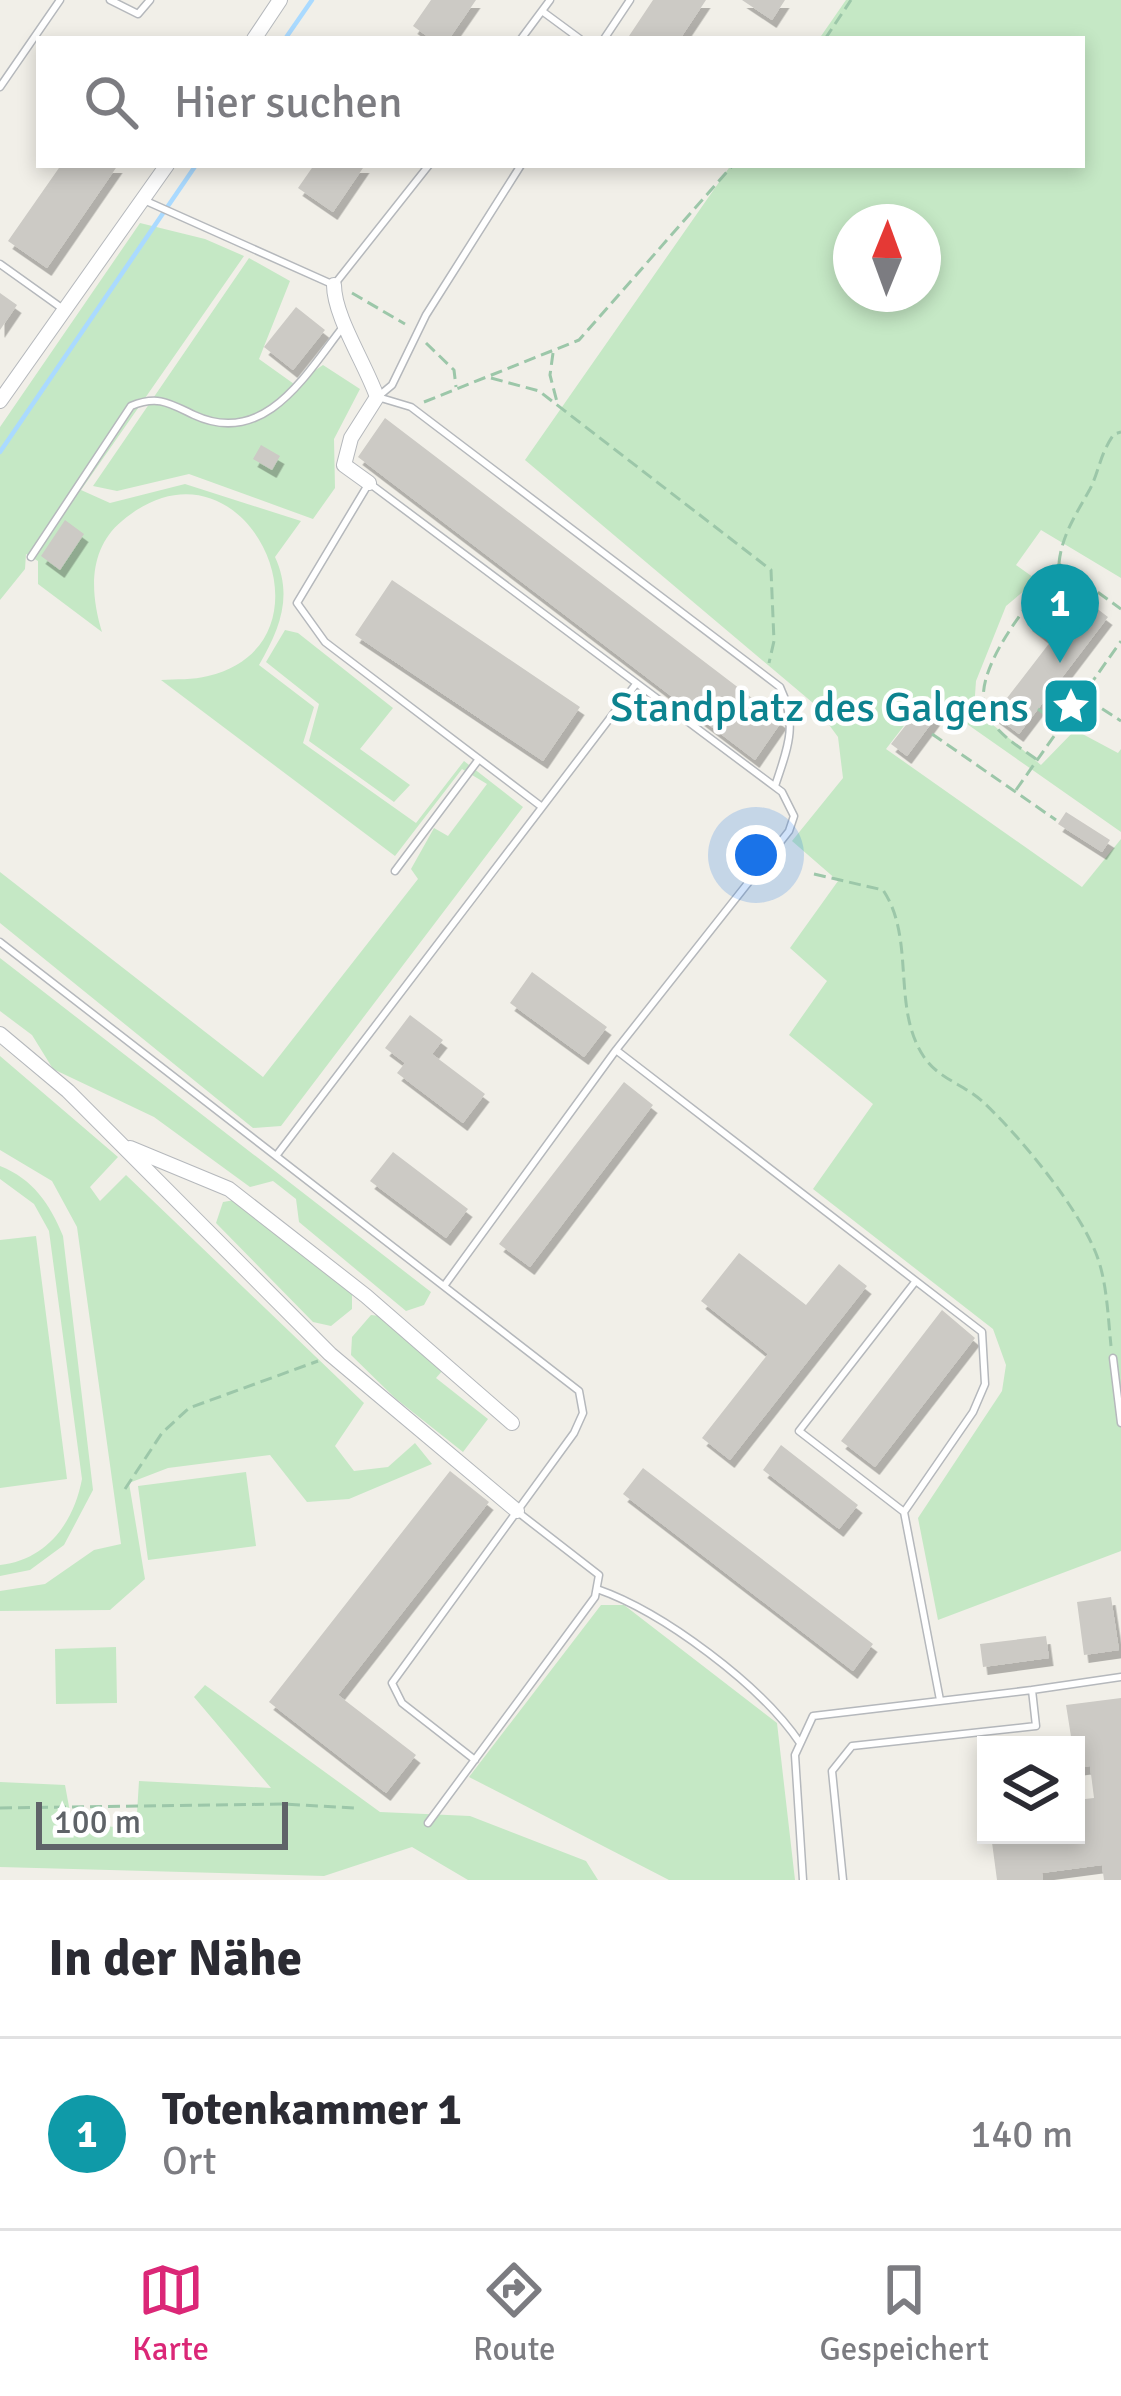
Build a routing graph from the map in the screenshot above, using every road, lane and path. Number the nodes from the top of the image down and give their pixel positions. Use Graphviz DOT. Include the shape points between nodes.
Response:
graph roads {
  1 [pos="60,0"];
  2 [pos="110,0"];
  3 [pos="150,0"];
  4 [pos="280,0"];
  5 [pos="550,0"];
  6 [pos="630,0"];
  7 [pos="851,0"];
  8 [pos="542,11"];
  9 [pos="256,36"];
  10 [pos="523,36"];
  11 [pos="576,36"];
  12 [pos="606,36"];
  13 [pos="827,36"];
  14 [pos="0,87"];
  15 [pos="165,168"];
  16 [pos="426,168"];
  17 [pos="519,168"];
  18 [pos="730,168"];
  19 [pos="143,200"];
  20 [pos="0,265"];
  21 [pos="334,285"];
  22 [pos="63,309"];
  23 [pos="345,325"];
  24 [pos="417,334"];
  25 [pos="553,352"];
  26 [pos="491,378"];
  27 [pos="457,391"];
  28 [pos="377,397"];
  29 [pos="0,401"];
  30 [pos="557,404"];
  31 [pos="411,407"];
  32 [pos="1121,432"];
  33 [pos="369,483"];
  34 [pos="31,557"];
  35 [pos="1059,565"];
  36 [pos="1121,609"];
  37 [pos="1121,641"];
  38 [pos="766,677"];
  39 [pos="636,684"];
  40 [pos="1086,698"];
  41 [pos="1038,709"];
  42 [pos="1121,721"];
  43 [pos="1063,727"];
  44 [pos="932,734"];
  45 [pos="479,759"];
  46 [pos="1036,759"];
  47 [pos="775,787"];
  48 [pos="1016,790"];
  49 [pos="542,807"];
  50 [pos="1055,820"];
  51 [pos="394,871"];
  52 [pos="814,874"];
  53 [pos="0,942"];
  54 [pos="0,1034"];
  55 [pos="616,1051"];
  56 [pos="120,1144"];
  57 [pos="276,1156"];
  58 [pos="915,1281"];
  59 [pos="444,1286"];
  60 [pos="330,1354"];
  61 [pos="1113,1358"];
  62 [pos="512,1423"];
  63 [pos="1121,1423"];
  64 [pos="125,1489"];
  65 [pos="517,1511"];
  66 [pos="904,1512"];
  67 [pos="596,1589"];
  68 [pos="1121,1677"];
  69 [pos="1032,1690"];
  70 [pos="940,1700"];
  71 [pos="800,1743"];
  72 [pos="475,1760"];
  73 [pos="0,1808"];
  74 [pos="356,1808"];
  75 [pos="428,1823"];
  76 [pos="802,1880"];
  77 [pos="843,1880"];
  1 -- 14 [label="lane"];
  2 -- 3 [label="lane" via="138,14"];
  4 -- 9 [label="street"];
  5 -- 8 [label="lane"];
  6 -- 12 [label="lane"];
  7 -- 13 [label="path"];
  8 -- 10 [label="lane"];
  8 -- 11 [label="lane"];
  15 -- 19 [label="street"];
  16 -- 21 [label="lane"];
  17 -- 24 [label="lane"];
  18 -- 25 [label="path" via="579,340"];
  19 -- 21 [label="lane"];
  19 -- 22 [label="street"];
  20 -- 22 [label="lane"];
  21 -- 23 [label="street" via="334,309"];
  21 -- 24 [label="path" via="385,308"];
  22 -- 29 [label="street"];
  23 -- 28 [label="street"];
  23 -- 34 [label="lane" via="269,413 213,421 160,399 131,406"];
  24 -- 27 [label="path" via="454,370"];
  24 -- 28 [label="lane" via="392,386"];
  25 -- 26 [label="path"];
  25 -- 30 [label="path"];
  26 -- 27 [label="path"];
  26 -- 30 [label="path"];
  27 -- 31 [label="path"];
  28 -- 31 [label="lane"];
  28 -- 33 [label="street" via="344,465"];
  30 -- 38 [label="path" via="771,570 774,640"];
  31 -- 38 [label="lane"];
  32 -- 35 [label="path" via="1096,460"];
  33 -- 39 [label="lane"];
  33 -- 45 [label="lane" via="297,603 325,642"];
  35 -- 36 [label="path"];
  35 -- 46 [label="path" via="983,684 992,722"];
  37 -- 40 [label="path"];
  38 -- 47 [label="lane" via="792,713"];
  39 -- 47 [label="lane"];
  39 -- 49 [label="lane"];
  40 -- 42 [label="path"];
  40 -- 43 [label="path"];
  41 -- 43 [label="path"];
  43 -- 46 [label="path"];
  44 -- 48 [label="path"];
  45 -- 49 [label="lane"];
  45 -- 51 [label="lane"];
  46 -- 48 [label="path"];
  47 -- 55 [label="lane" via="794,816 789,831"];
  48 -- 50 [label="path"];
  49 -- 57 [label="lane"];
  52 -- 61 [label="path" via="883,890 894,907 910,1028 922,1055 980,1100 1078,1222 1096,1255"];
  53 -- 57 [label="lane"];
  54 -- 56 [label="street"];
  55 -- 58 [label="lane"];
  55 -- 59 [label="lane"];
  56 -- 60 [label="street"];
  56 -- 62 [label="street" via="229,1189"];
  57 -- 59 [label="lane"];
  58 -- 66 [label="lane" via="982,1332 986,1384"];
  58 -- 66 [label="lane" via="799,1431"];
  59 -- 65 [label="lane" via="579,1391 583,1413 574,1433"];
  60 -- 64 [label="path" via="189,1408"];
  60 -- 65 [label="street"];
  61 -- 63 [label="lane"];
  65 -- 67 [label="lane" via="599,1575"];
  65 -- 72 [label="lane" via="392,1683 402,1703"];
  66 -- 70 [label="lane"];
  67 -- 71 [label="lane" via="636,1603 779,1711"];
  67 -- 72 [label="lane"];
  68 -- 69 [label="lane"];
  69 -- 70 [label="lane"];
  69 -- 77 [label="lane" via="1036,1726 852,1746 832,1771"];
  70 -- 71 [label="lane" via="813,1716"];
  71 -- 76 [label="lane"];
  72 -- 75 [label="lane"];
  73 -- 74 [label="path"];
}
